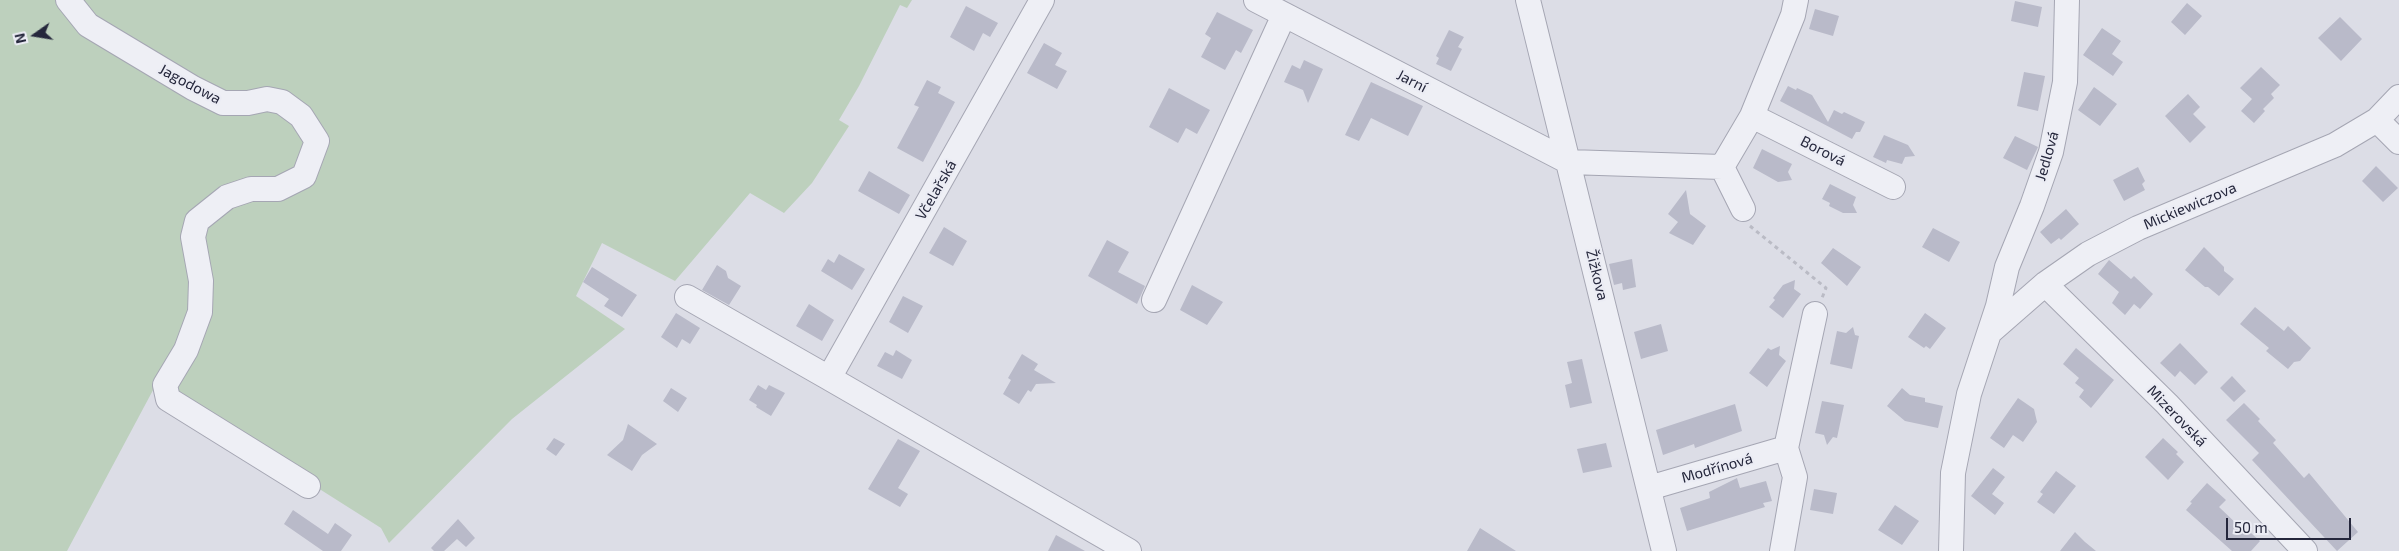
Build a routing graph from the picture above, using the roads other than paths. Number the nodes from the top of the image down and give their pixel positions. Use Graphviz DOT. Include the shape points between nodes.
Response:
graph roads {
  1 [pos="68,0"];
  2 [pos="1042,0"];
  3 [pos="1256,0"];
  4 [pos="1528,0"];
  5 [pos="1796,0"];
  6 [pos="2067,0"];
  7 [pos="1284,15"];
  8 [pos="2399,97"];
  9 [pos="1752,116"];
  10 [pos="2377,120"];
  11 [pos="2399,142"];
  12 [pos="1569,162"];
  13 [pos="1722,167"];
  14 [pos="1893,187"];
  15 [pos="1743,209"];
  16 [pos="2045,284"];
  17 [pos="687,297"];
  18 [pos="1154,300"];
  19 [pos="1816,314"];
  20 [pos="1990,332"];
  21 [pos="829,378"];
  22 [pos="1786,448"];
  23 [pos="308,486"];
  24 [pos="1649,488"];
  25 [pos="2298,548"];
  26 [pos="1129,551"];
  27 [pos="1664,551"];
  28 [pos="1782,551"];
  29 [pos="1951,551"];
  1 -- 23 [label="street, Jagodowa" via="88,24 222,103 282,102 301,116 317,142 304,176 278,188 251,189 226,197 197,221 194,237 202,281 200,312 186,350 165,385 168,399"];
  2 -- 21 [label="street, Včelařská"];
  3 -- 7 [label="street, Jarní"];
  4 -- 12 [label="street, Žižkova"];
  5 -- 9 [label="street" via="1793,15"];
  6 -- 20 [label="street, Jedlová" via="2066,82 2050,152 2007,267"];
  7 -- 12 [label="street, Jarní"];
  7 -- 18 [label="street"];
  8 -- 10 [label="street, Mickiewiczova"];
  9 -- 13 [label="street"];
  9 -- 14 [label="street, Borová"];
  10 -- 11 [label="street"];
  10 -- 16 [label="street, Mickiewiczova" via="2334,145 2138,228 2088,254"];
  12 -- 13 [label="street"];
  12 -- 24 [label="street, Žižkova"];
  13 -- 15 [label="street"];
  16 -- 20 [label="street, Mickiewiczova"];
  16 -- 25 [label="street, Mizerovská" via="2167,404"];
  17 -- 21 [label="street"];
  19 -- 22 [label="street"];
  20 -- 29 [label="street" via="1969,394 1953,473"];
  21 -- 26 [label="street"];
  22 -- 24 [label="street, Modřínová"];
  22 -- 28 [label="street" via="1795,477"];
  24 -- 27 [label="street, Žižkova"];
}
